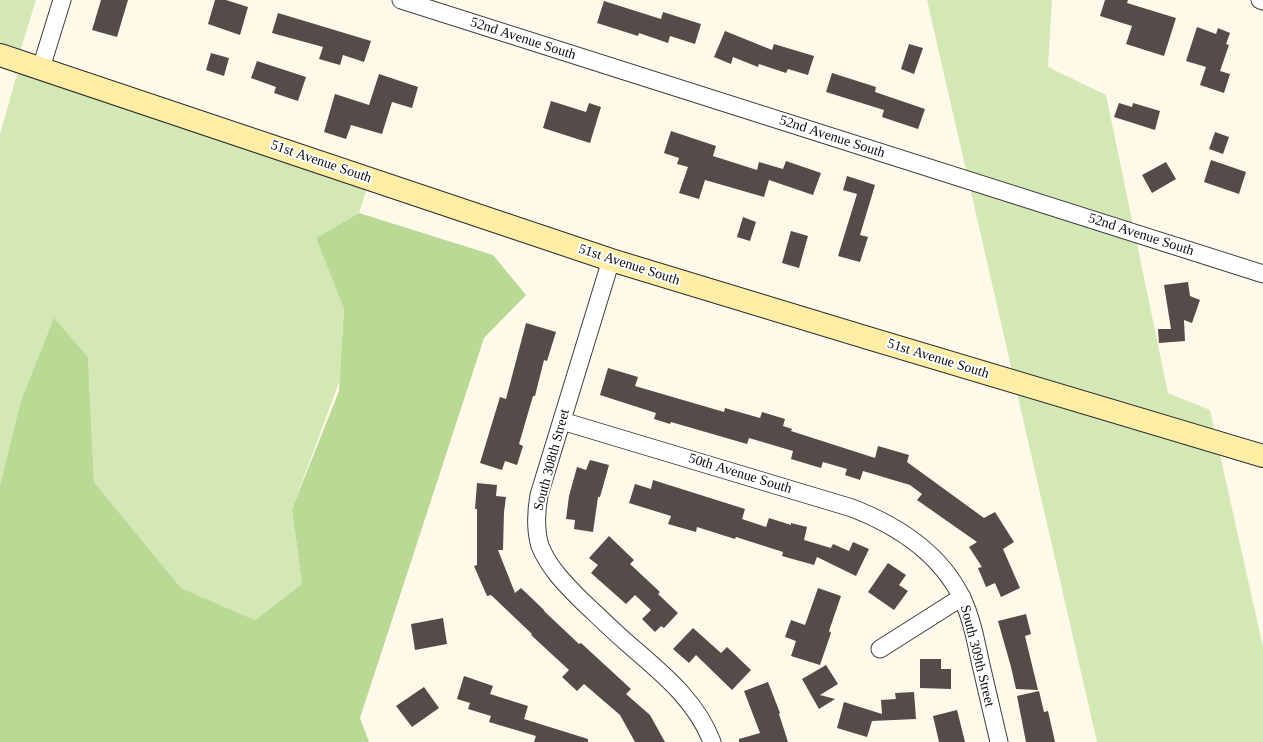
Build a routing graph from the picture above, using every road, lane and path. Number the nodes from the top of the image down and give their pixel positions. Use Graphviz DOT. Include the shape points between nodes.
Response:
graph roads {
  1 [pos="62,0"];
  2 [pos="401,0"];
  3 [pos="0,55"];
  4 [pos="40,68"];
  5 [pos="611,260"];
  6 [pos="1263,274"];
  7 [pos="562,421"];
  8 [pos="1263,456"];
  9 [pos="913,540"];
  10 [pos="962,597"];
  11 [pos="880,649"];
  12 [pos="712,742"];
  13 [pos="999,742"];
  1 -- 4 [label="street"];
  2 -- 6 [label="street, 52nd Avenue South"];
  3 -- 4 [label="main road, 51st Avenue South"];
  4 -- 5 [label="main road, 51st Avenue South"];
  5 -- 7 [label="street, South 308th Street"];
  5 -- 8 [label="main road, 51st Avenue South"];
  7 -- 9 [label="street, 50th Avenue South" via="852,508 882,521"];
  7 -- 12 [label="street, South 308th Street" via="539,495 537,530 545,557 566,585 681,691 700,718"];
  9 -- 10 [label="street, South 309th Street" via="944,571"];
  10 -- 11 [label="street"];
  10 -- 13 [label="street, South 309th Street" via="973,626"];
}
